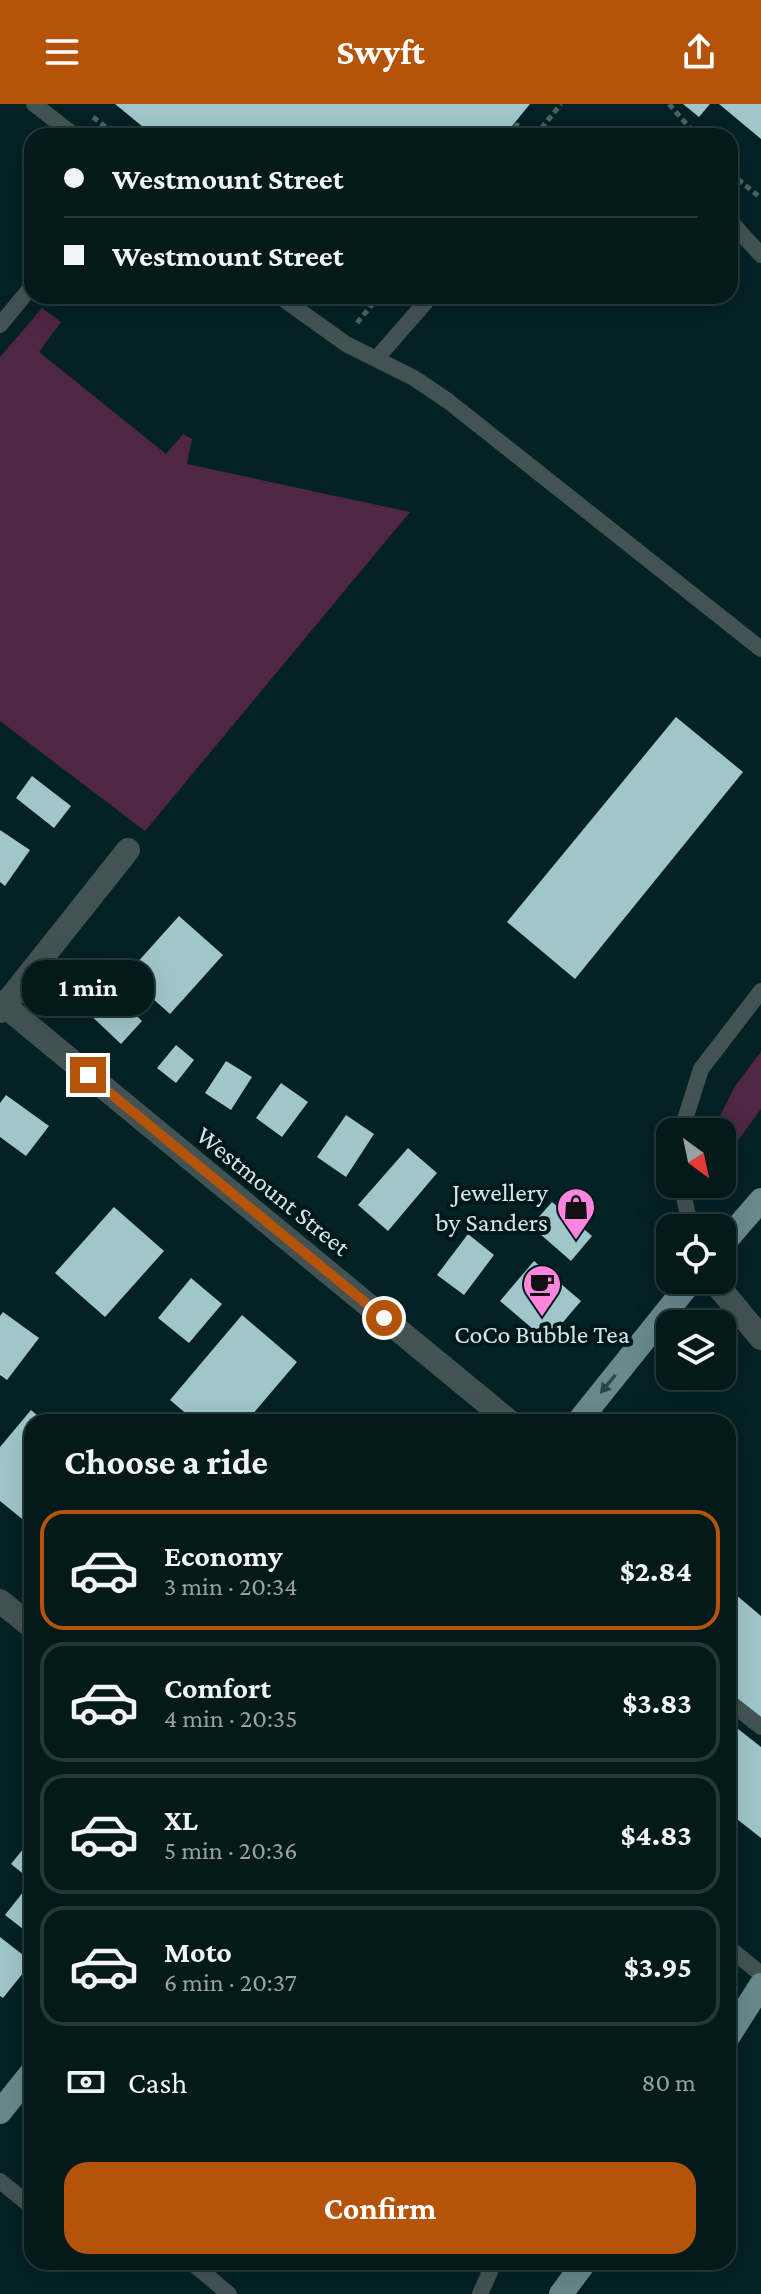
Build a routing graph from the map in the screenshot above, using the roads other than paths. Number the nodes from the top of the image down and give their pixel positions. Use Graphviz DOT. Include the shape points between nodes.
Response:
graph roads {
  1 [pos="34,104"];
  2 [pos="65,128"];
  3 [pos="738,230"];
  4 [pos="761,255"];
  5 [pos="24,296"];
  6 [pos="290,304"];
  7 [pos="424,304"];
  8 [pos="0,325"];
  9 [pos="376,359"];
  10 [pos="761,649"];
  11 [pos="128,850"];
  12 [pos="761,991"];
  13 [pos="1,1006"];
  14 [pos="685,1118"];
  15 [pos="761,1200"];
  16 [pos="736,1229"];
  17 [pos="681,1294"];
  18 [pos="725,1294"];
  19 [pos="761,1338"];
  20 [pos="500,1414"];
  21 [pos="585,1414"];
  22 [pos="0,1601"];
  23 [pos="24,1620"];
  24 [pos="736,1707"];
  25 [pos="761,1727"];
  26 [pos="736,1954"];
  27 [pos="761,1974"];
  28 [pos="761,1985"];
  29 [pos="736,2024"];
  30 [pos="24,2082"];
  31 [pos="0,2112"];
  32 [pos="0,2181"];
  33 [pos="24,2200"];
  34 [pos="200,2270"];
  35 [pos="488,2270"];
  36 [pos="579,2270"];
  37 [pos="229,2294"];
  38 [pos="480,2294"];
  39 [pos="561,2294"];
  1 -- 2 [label="lane"];
  3 -- 4 [label="lane"];
  5 -- 8 [label="lane"];
  6 -- 9 [label="lane"];
  7 -- 9 [label="lane"];
  9 -- 10 [label="lane" via="448,401"];
  11 -- 13 [label="street"];
  12 -- 14 [label="lane" via="701,1069"];
  13 -- 20 [label="street, Westmount Street"];
  15 -- 16 [label="main road"];
  17 -- 21 [label="main road, one-way"];
  18 -- 19 [label="street"];
  22 -- 23 [label="street"];
  24 -- 25 [label="lane"];
  26 -- 27 [label="lane"];
  28 -- 29 [label="main road"];
  30 -- 31 [label="main road"];
  32 -- 33 [label="lane"];
  34 -- 37 [label="lane"];
  35 -- 38 [label="lane"];
  36 -- 39 [label="main road"];
}
